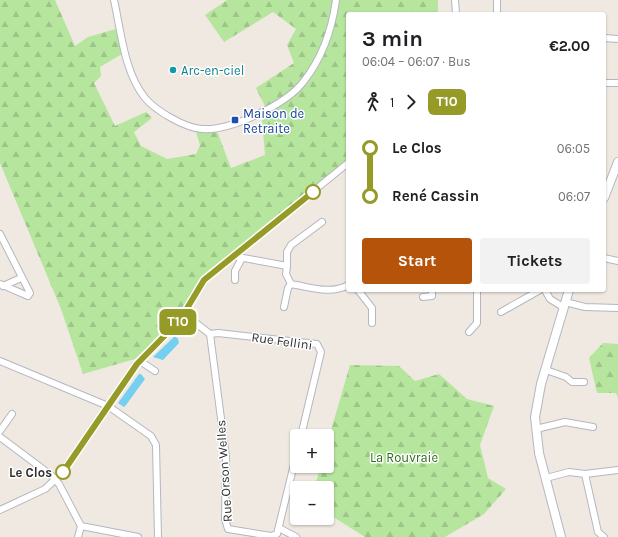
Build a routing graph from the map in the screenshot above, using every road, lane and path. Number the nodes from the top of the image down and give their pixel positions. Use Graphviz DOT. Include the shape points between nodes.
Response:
graph roads {
  1 [pos="114,0"];
  2 [pos="336,0"];
  3 [pos="455,0"];
  4 [pos="497,0"];
  5 [pos="456,12"];
  6 [pos="497,12"];
  7 [pos="606,38"];
  8 [pos="618,38"];
  9 [pos="606,83"];
  10 [pos="618,83"];
  11 [pos="618,162"];
  12 [pos="346,165"];
  13 [pos="606,193"];
  14 [pos="322,222"];
  15 [pos="0,234"];
  16 [pos="233,256"];
  17 [pos="242,258"];
  18 [pos="606,258"];
  19 [pos="618,260"];
  20 [pos="287,266"];
  21 [pos="21,278"];
  22 [pos="235,280"];
  23 [pos="292,284"];
  24 [pos="2,285"];
  25 [pos="346,286"];
  26 [pos="360,292"];
  27 [pos="432,292"];
  28 [pos="477,292"];
  29 [pos="536,292"];
  30 [pos="546,292"];
  31 [pos="568,292"];
  32 [pos="424,298"];
  33 [pos="564,305"];
  34 [pos="284,307"];
  35 [pos="618,308"];
  36 [pos="501,312"];
  37 [pos="184,314"];
  38 [pos="372,323"];
  39 [pos="470,332"];
  40 [pos="210,334"];
  41 [pos="0,361"];
  42 [pos="140,361"];
  43 [pos="546,370"];
  44 [pos="155,371"];
  45 [pos="584,382"];
  46 [pos="108,406"];
  47 [pos="12,414"];
  48 [pos="593,427"];
  49 [pos="303,429"];
  50 [pos="536,429"];
  51 [pos="0,431"];
  52 [pos="0,437"];
  53 [pos="618,470"];
  54 [pos="292,473"];
  55 [pos="585,474"];
  56 [pos="546,478"];
  57 [pos="56,480"];
  58 [pos="0,510"];
  59 [pos="81,526"];
  60 [pos="279,528"];
  61 [pos="78,537"];
  62 [pos="138,537"];
  63 [pos="158,537"];
  64 [pos="296,537"];
  65 [pos="561,537"];
  66 [pos="604,537"];
  1 -- 2 [label="street" via="131,74 144,97 157,109 179,122 202,129 237,124 270,108 304,82 331,31"];
  3 -- 5 [label="street"];
  4 -- 6 [label="street"];
  7 -- 8 [label="street"];
  9 -- 10 [label="street"];
  11 -- 13 [label="street"];
  12 -- 16 [label="street"];
  14 -- 20 [label="street" via="291,245 287,252"];
  15 -- 21 [label="street"];
  16 -- 17 [label="street"];
  16 -- 37 [label="street" via="204,280"];
  17 -- 20 [label="street"];
  17 -- 22 [label="street" via="235,271"];
  18 -- 19 [label="street"];
  20 -- 23 [label="street" via="286,274"];
  21 -- 24 [label="street"];
  21 -- 24 [label="street" via="30,293 28,296"];
  23 -- 25 [label="street" via="328,290 340,290"];
  23 -- 34 [label="street" via="288,288"];
  26 -- 38 [label="street" via="372,308"];
  27 -- 32 [label="street" via="432,296"];
  28 -- 39 [label="street" via="477,323"];
  29 -- 36 [label="street"];
  30 -- 33 [label="street" via="550,299"];
  31 -- 33 [label="street"];
  33 -- 35 [label="street"];
  33 -- 43 [label="street"];
  37 -- 40 [label="street"];
  37 -- 42 [label="street"];
  40 -- 49 [label="street, Rue Fellini" via="317,344 320,347 321,352"];
  40 -- 60 [label="street, Rue Orson Welles" via="226,458 225,519 228,529 272,536 277,534"];
  41 -- 46 [label="street"];
  42 -- 44 [label="street"];
  42 -- 46 [label="street"];
  43 -- 45 [label="street" via="566,377 572,382"];
  43 -- 50 [label="street" via="537,403"];
  46 -- 57 [label="street" via="68,467"];
  46 -- 63 [label="street" via="156,442"];
  47 -- 51 [label="street"];
  48 -- 50 [label="street" via="565,422"];
  50 -- 56 [label="street"];
  52 -- 57 [label="street"];
  53 -- 55 [label="street"];
  54 -- 60 [label="street"];
  55 -- 56 [label="street" via="569,472"];
  55 -- 66 [label="street" via="598,532"];
  56 -- 65 [label="street"];
  57 -- 58 [label="street"];
  57 -- 59 [label="street"];
  59 -- 61 [label="street"];
  59 -- 62 [label="street"];
  60 -- 64 [label="street"];
}
